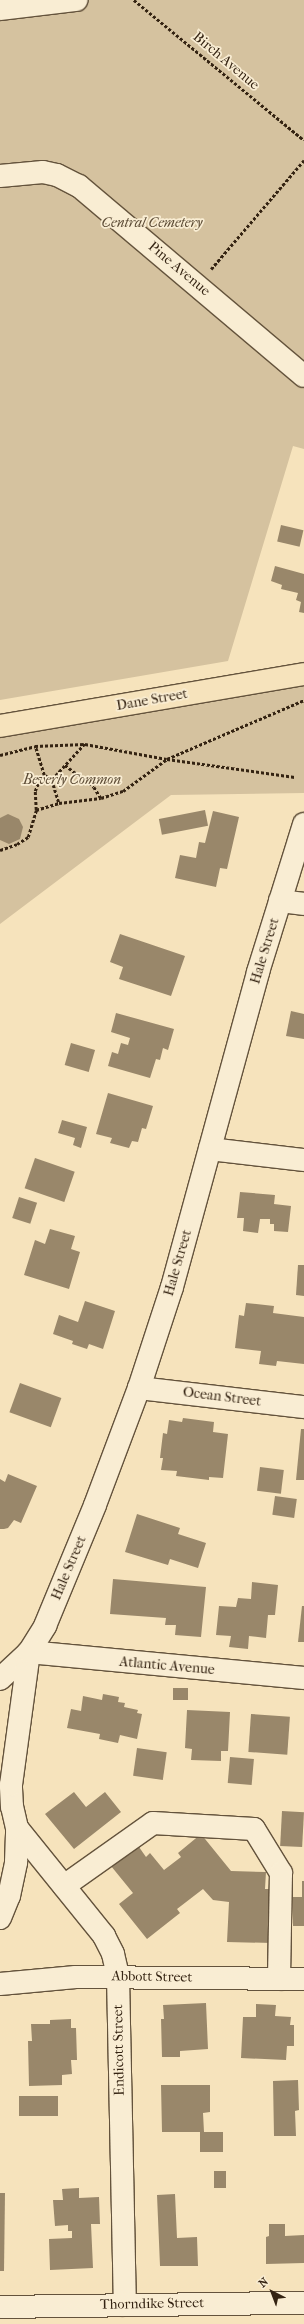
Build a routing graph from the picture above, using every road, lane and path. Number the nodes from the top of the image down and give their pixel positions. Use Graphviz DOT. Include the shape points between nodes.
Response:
graph roads {
  1 [pos="76,0"];
  2 [pos="134,0"];
  3 [pos="0,9"];
  4 [pos="304,140"];
  5 [pos="304,160"];
  6 [pos="0,176"];
  7 [pos="197,285"];
  8 [pos="304,376"];
  9 [pos="304,674"];
  10 [pos="304,700"];
  11 [pos="0,726"];
  12 [pos="85,744"];
  13 [pos="35,746"];
  14 [pos="0,755"];
  15 [pos="167,759"];
  16 [pos="65,765"];
  17 [pos="44,775"];
  18 [pos="295,777"];
  19 [pos="52,780"];
  20 [pos="101,798"];
  21 [pos="59,804"];
  22 [pos="36,810"];
  23 [pos="304,824"];
  24 [pos="0,850"];
  25 [pos="280,901"];
  26 [pos="304,904"];
  27 [pos="210,1149"];
  28 [pos="304,1160"];
  29 [pos="139,1388"];
  30 [pos="304,1407"];
  31 [pos="29,1652"];
  32 [pos="304,1678"];
  33 [pos="0,1679"];
  34 [pos="7,1760"];
  35 [pos="17,1828"];
  36 [pos="64,1886"];
  37 [pos="0,1918"];
  38 [pos="118,1976"];
  39 [pos="279,1979"];
  40 [pos="304,1979"];
  41 [pos="0,1984"];
  42 [pos="304,2303"];
  43 [pos="125,2304"];
  44 [pos="0,2307"];
  1 -- 3 [label="street"];
  2 -- 4 [label="path, Birch Avenue"];
  5 -- 7 [label="path"];
  6 -- 7 [label="street, Pine Avenue" via="43,172 57,175 79,186"];
  7 -- 8 [label="street, Pine Avenue"];
  9 -- 11 [label="main road, Dane Street"];
  10 -- 15 [label="path"];
  12 -- 13 [label="path"];
  12 -- 15 [label="path"];
  12 -- 16 [label="path"];
  13 -- 14 [label="path"];
  13 -- 17 [label="path"];
  15 -- 18 [label="path"];
  15 -- 20 [label="path" via="123,791"];
  16 -- 19 [label="path"];
  16 -- 20 [label="path" via="94,787"];
  17 -- 19 [label="path"];
  17 -- 22 [label="path" via="35,791"];
  19 -- 21 [label="path"];
  20 -- 21 [label="path"];
  21 -- 22 [label="path"];
  22 -- 24 [label="path" via="28,836 17,844"];
  23 -- 25 [label="street, Hale Street"];
  25 -- 26 [label="street"];
  25 -- 27 [label="street, Hale Street"];
  27 -- 28 [label="street"];
  27 -- 29 [label="street, Hale Street" via="172,1287"];
  29 -- 30 [label="street, Ocean Street"];
  29 -- 31 [label="street, Hale Street" via="95,1505 45,1626"];
  31 -- 32 [label="street, Atlantic Avenue"];
  31 -- 33 [label="street, Hale Street"];
  31 -- 34 [label="street"];
  34 -- 35 [label="street"];
  35 -- 36 [label="street, Endicott Street"];
  35 -- 37 [label="street" via="10,1896"];
  36 -- 38 [label="street, Endicott Street" via="104,1936 113,1954"];
  36 -- 39 [label="street" via="153,1823 254,1829 281,1873"];
  38 -- 39 [label="street, Abbott Street"];
  38 -- 41 [label="street, Abbott Street" via="40,1979"];
  38 -- 43 [label="street, Endicott Street"];
  39 -- 40 [label="street, Abbott Street"];
  42 -- 43 [label="street, Thorndike Street"];
  43 -- 44 [label="street, Thorndike Street"];
}
